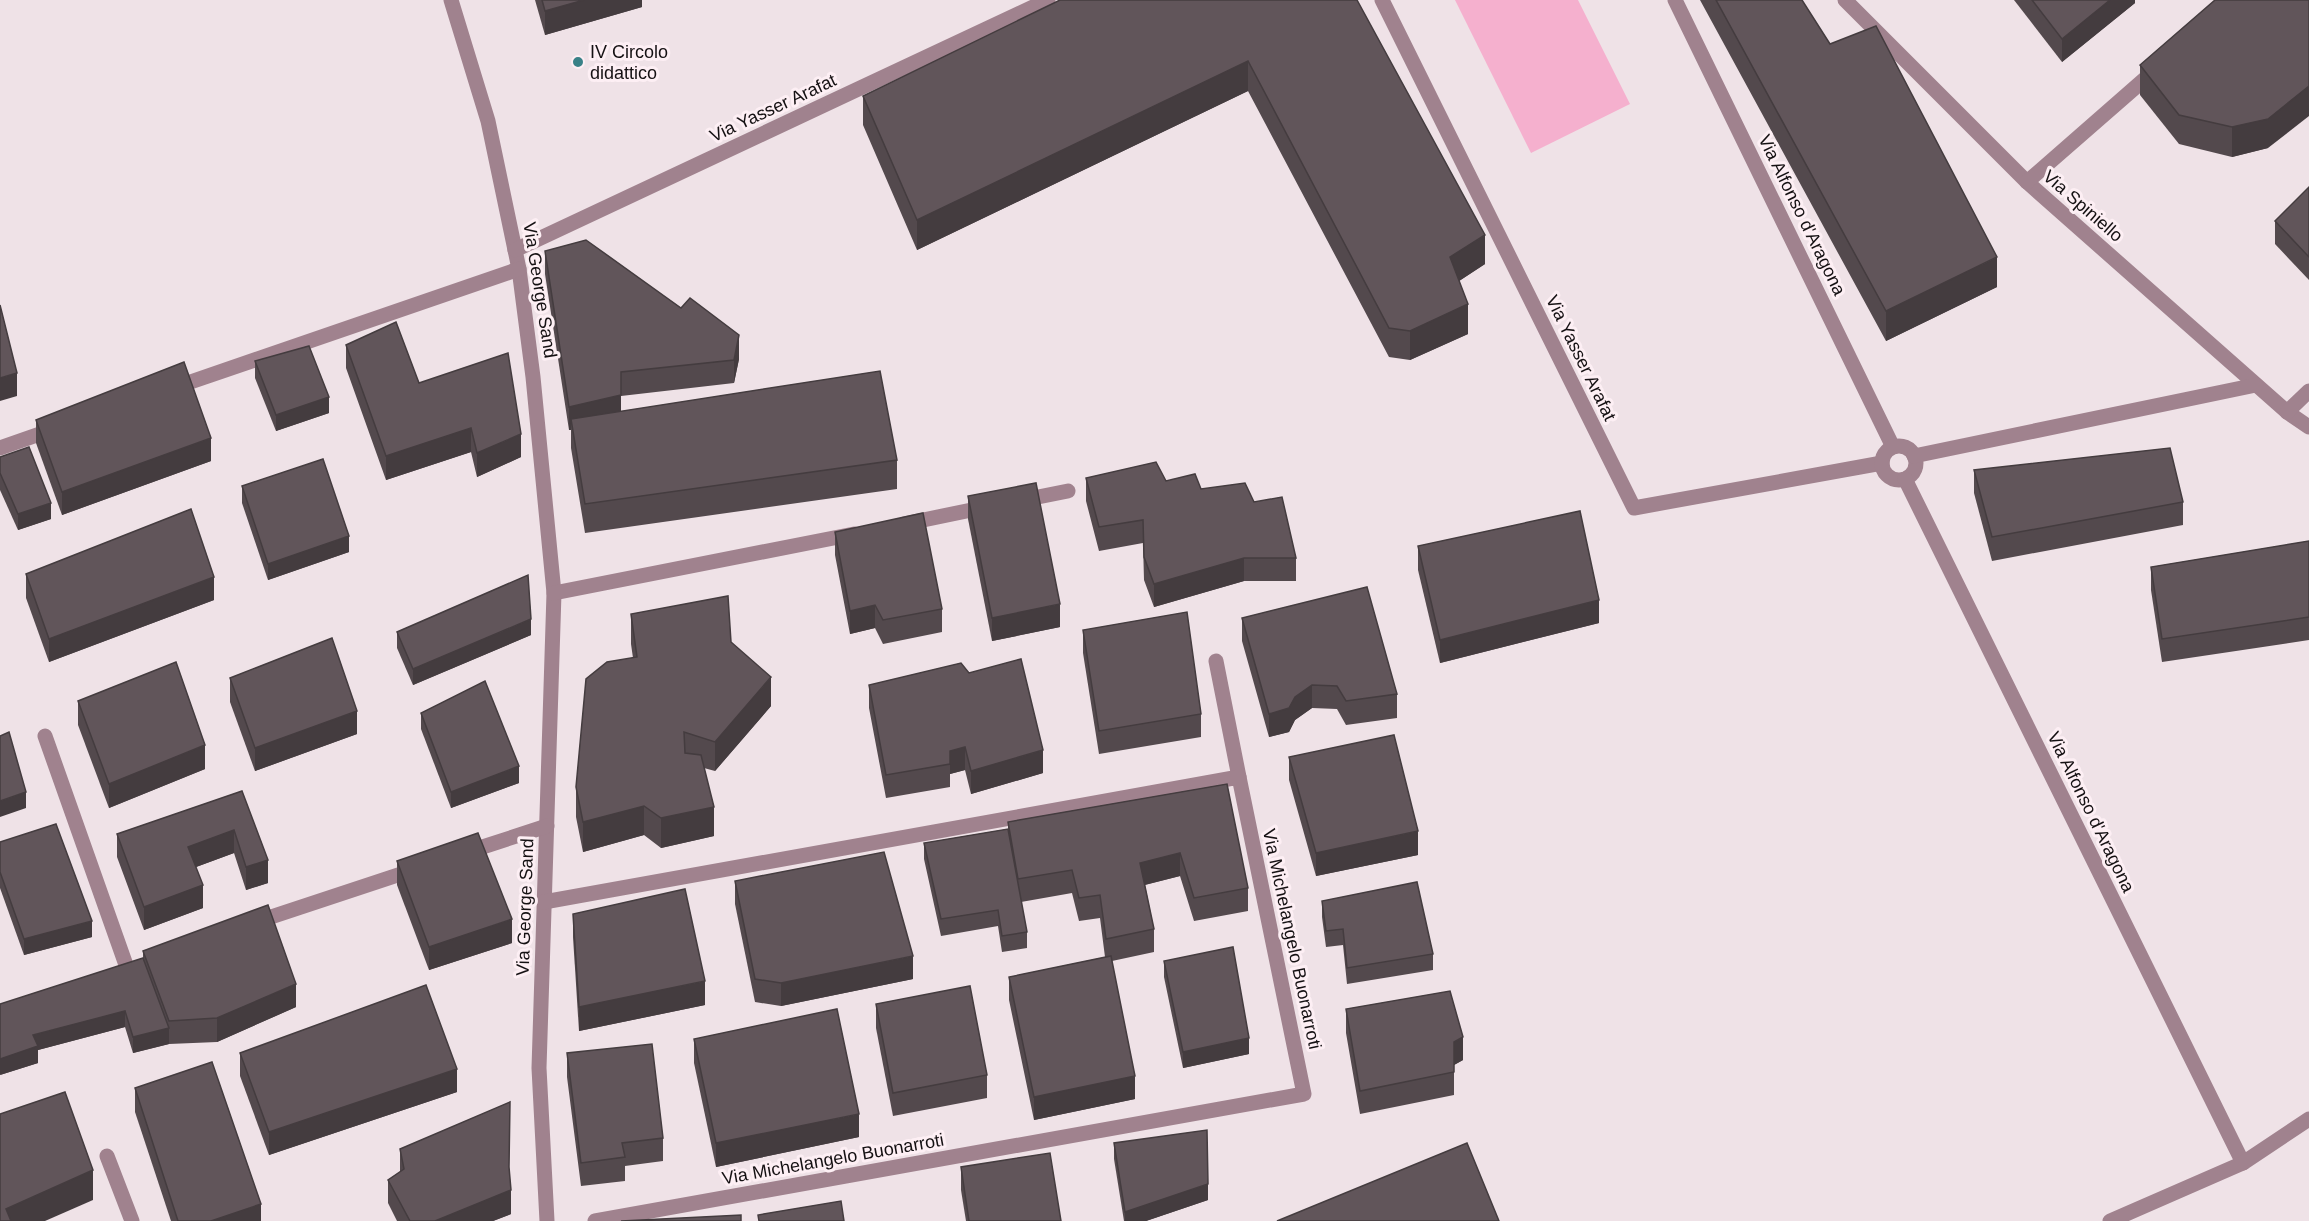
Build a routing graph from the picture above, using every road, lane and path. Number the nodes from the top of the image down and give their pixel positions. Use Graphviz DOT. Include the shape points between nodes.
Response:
graph roads {
  1 [pos="451,0"];
  2 [pos="1048,0"];
  3 [pos="1382,0"];
  4 [pos="1675,0"];
  5 [pos="1845,0"];
  6 [pos="2166,61"];
  7 [pos="2027,182"];
  8 [pos="516,250"];
  9 [pos="519,269"];
  10 [pos="2256,385"];
  11 [pos="2309,391"];
  12 [pos="158,394"];
  13 [pos="2287,412"];
  14 [pos="68,425"];
  15 [pos="2309,427"];
  16 [pos="1893,447"];
  17 [pos="0,448"];
  18 [pos="1914,456"];
  19 [pos="1882,463"];
  20 [pos="1905,479"];
  21 [pos="1068,491"];
  22 [pos="893,526"];
  23 [pos="869,530"];
  24 [pos="554,593"];
  25 [pos="1216,661"];
  26 [pos="45,736"];
  27 [pos="1239,777"];
  28 [pos="547,826"];
  29 [pos="544,902"];
  30 [pos="240,927"];
  31 [pos="127,965"];
  32 [pos="2309,1119"];
  33 [pos="107,1156"];
  34 [pos="2243,1162"];
  35 [pos="132,1221"];
  36 [pos="547,1221"];
  37 [pos="595,1221"];
  38 [pos="2110,1221"];
  1 -- 8 [label="street, Via George Sand" via="488,121"];
  2 -- 8 [label="street, Via Yasser Arafat"];
  3 -- 19 [label="street, Via Yasser Arafat" via="1634,508"];
  4 -- 16 [label="street, Via Alfonso d'Aragona"];
  5 -- 7 [label="street, Via Spiniello"];
  6 -- 7 [label="street"];
  7 -- 10 [label="street, Via Spiniello"];
  8 -- 9 [label="street, Via George Sand"];
  9 -- 12 [label="street"];
  9 -- 24 [label="street, Via George Sand" via="534,377"];
  10 -- 13 [label="street, Via Spiniello"];
  10 -- 18 [label="street"];
  11 -- 13 [label="street"];
  13 -- 15 [label="street, Via Spiniello"];
  14 -- 17 [label="street"];
  16 -- 18 [label="street" via="1903,447"];
  16 -- 19 [label="street"];
  18 -- 20 [label="street" via="1915,467"];
  19 -- 20 [label="street" via="1889,477"];
  20 -- 34 [label="street, Via Alfonso d'Aragona"];
  21 -- 22 [label="street"];
  23 -- 24 [label="street"];
  24 -- 28 [label="street, Via George Sand"];
  25 -- 27 [label="street"];
  26 -- 31 [label="street"];
  27 -- 29 [label="street"];
  27 -- 37 [label="street, Via Michelangelo Buonarroti" via="1304,1094"];
  28 -- 29 [label="street, Via George Sand"];
  28 -- 30 [label="street"];
  29 -- 36 [label="street, Via George Sand" via="539,1068"];
  32 -- 34 [label="street"];
  33 -- 35 [label="street"];
  34 -- 38 [label="street"];
}
